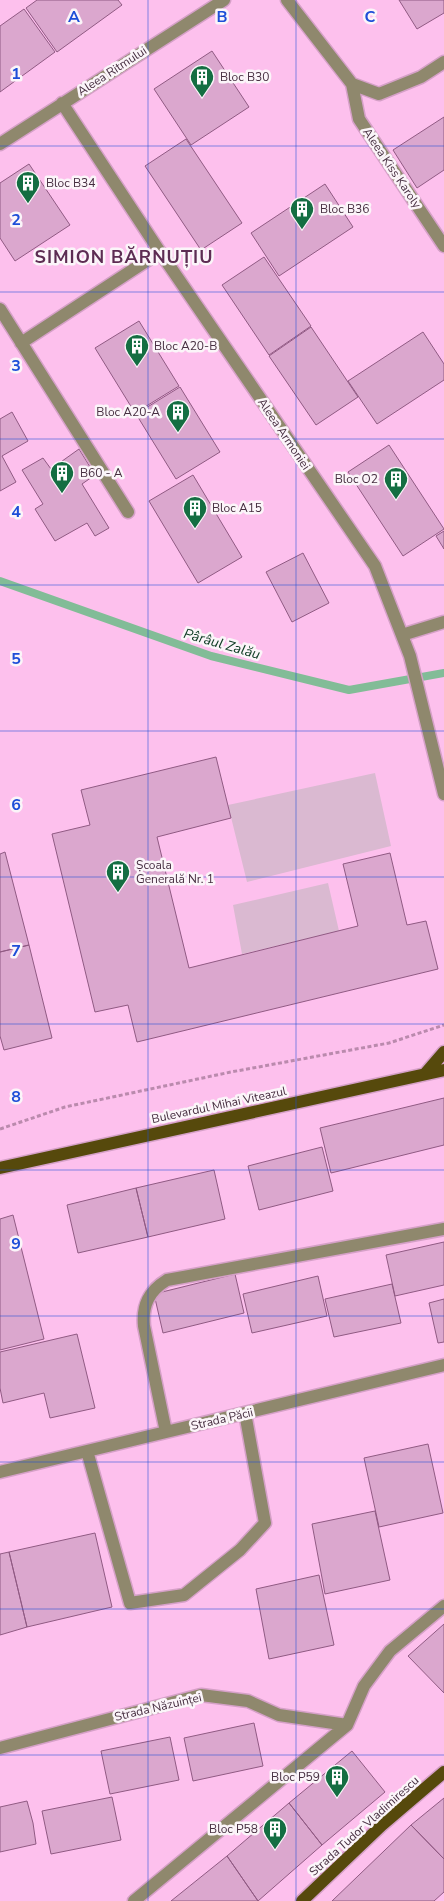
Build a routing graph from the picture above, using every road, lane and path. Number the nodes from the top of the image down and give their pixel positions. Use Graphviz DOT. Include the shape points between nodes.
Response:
graph roads {
  1 [pos="224,0"];
  2 [pos="287,0"];
  3 [pos="444,62"];
  4 [pos="352,84"];
  5 [pos="62,103"];
  6 [pos="0,144"];
  7 [pos="444,246"];
  8 [pos="160,252"];
  9 [pos="0,309"];
  10 [pos="6,330"];
  11 [pos="21,343"];
  12 [pos="128,512"];
  13 [pos="444,622"];
  14 [pos="402,635"];
  15 [pos="444,794"];
  16 [pos="444,1025"];
  17 [pos="444,1052"];
  18 [pos="444,1070"];
  19 [pos="425,1074"];
  20 [pos="0,1129"];
  21 [pos="0,1168"];
  22 [pos="444,1229"];
  23 [pos="444,1365"];
  24 [pos="245,1413"];
  25 [pos="166,1432"];
  26 [pos="87,1451"];
  27 [pos="0,1472"];
  28 [pos="443,1607"];
  29 [pos="347,1725"];
  30 [pos="0,1748"];
  31 [pos="444,1772"];
  32 [pos="134,1901"];
  33 [pos="302,1901"];
  1 -- 5 [label="street, Aleea Ritmului"];
  2 -- 4 [label="street"];
  3 -- 4 [label="street" via="421,77 379,94"];
  4 -- 7 [label="street, Aleea Kiss Karoly" via="360,119"];
  5 -- 6 [label="street, Aleea Ritmului"];
  5 -- 8 [label="street, Aleea Armoniei"];
  8 -- 11 [label="street"];
  8 -- 14 [label="street, Aleea Armoniei" via="375,566"];
  9 -- 10 [label="street"];
  10 -- 11 [label="street"];
  11 -- 12 [label="street"];
  13 -- 14 [label="street"];
  14 -- 15 [label="street, Aleea Armoniei"];
  16 -- 20 [label="path" via="389,1043 66,1107"];
  17 -- 19 [label="main road"];
  18 -- 19 [label="main road, Bulevardul Mihai Viteazul"];
  19 -- 21 [label="main road, Bulevardul Mihai Viteazul"];
  22 -- 25 [label="street" via="167,1280 158,1286 146,1302 143,1314"];
  23 -- 24 [label="street, Strada Păcii"];
  24 -- 25 [label="street, Strada Păcii"];
  24 -- 26 [label="street" via="265,1523 240,1550 184,1595 130,1603"];
  25 -- 26 [label="street, Strada Păcii"];
  26 -- 27 [label="street, Strada Păcii"];
  28 -- 29 [label="street" via="390,1651 364,1686"];
  29 -- 30 [label="street, Strada Năzuinței" via="279,1715 248,1701 201,1695"];
  29 -- 32 [label="street"];
  31 -- 33 [label="main road, Strada Tudor Vladimirescu"];
}
